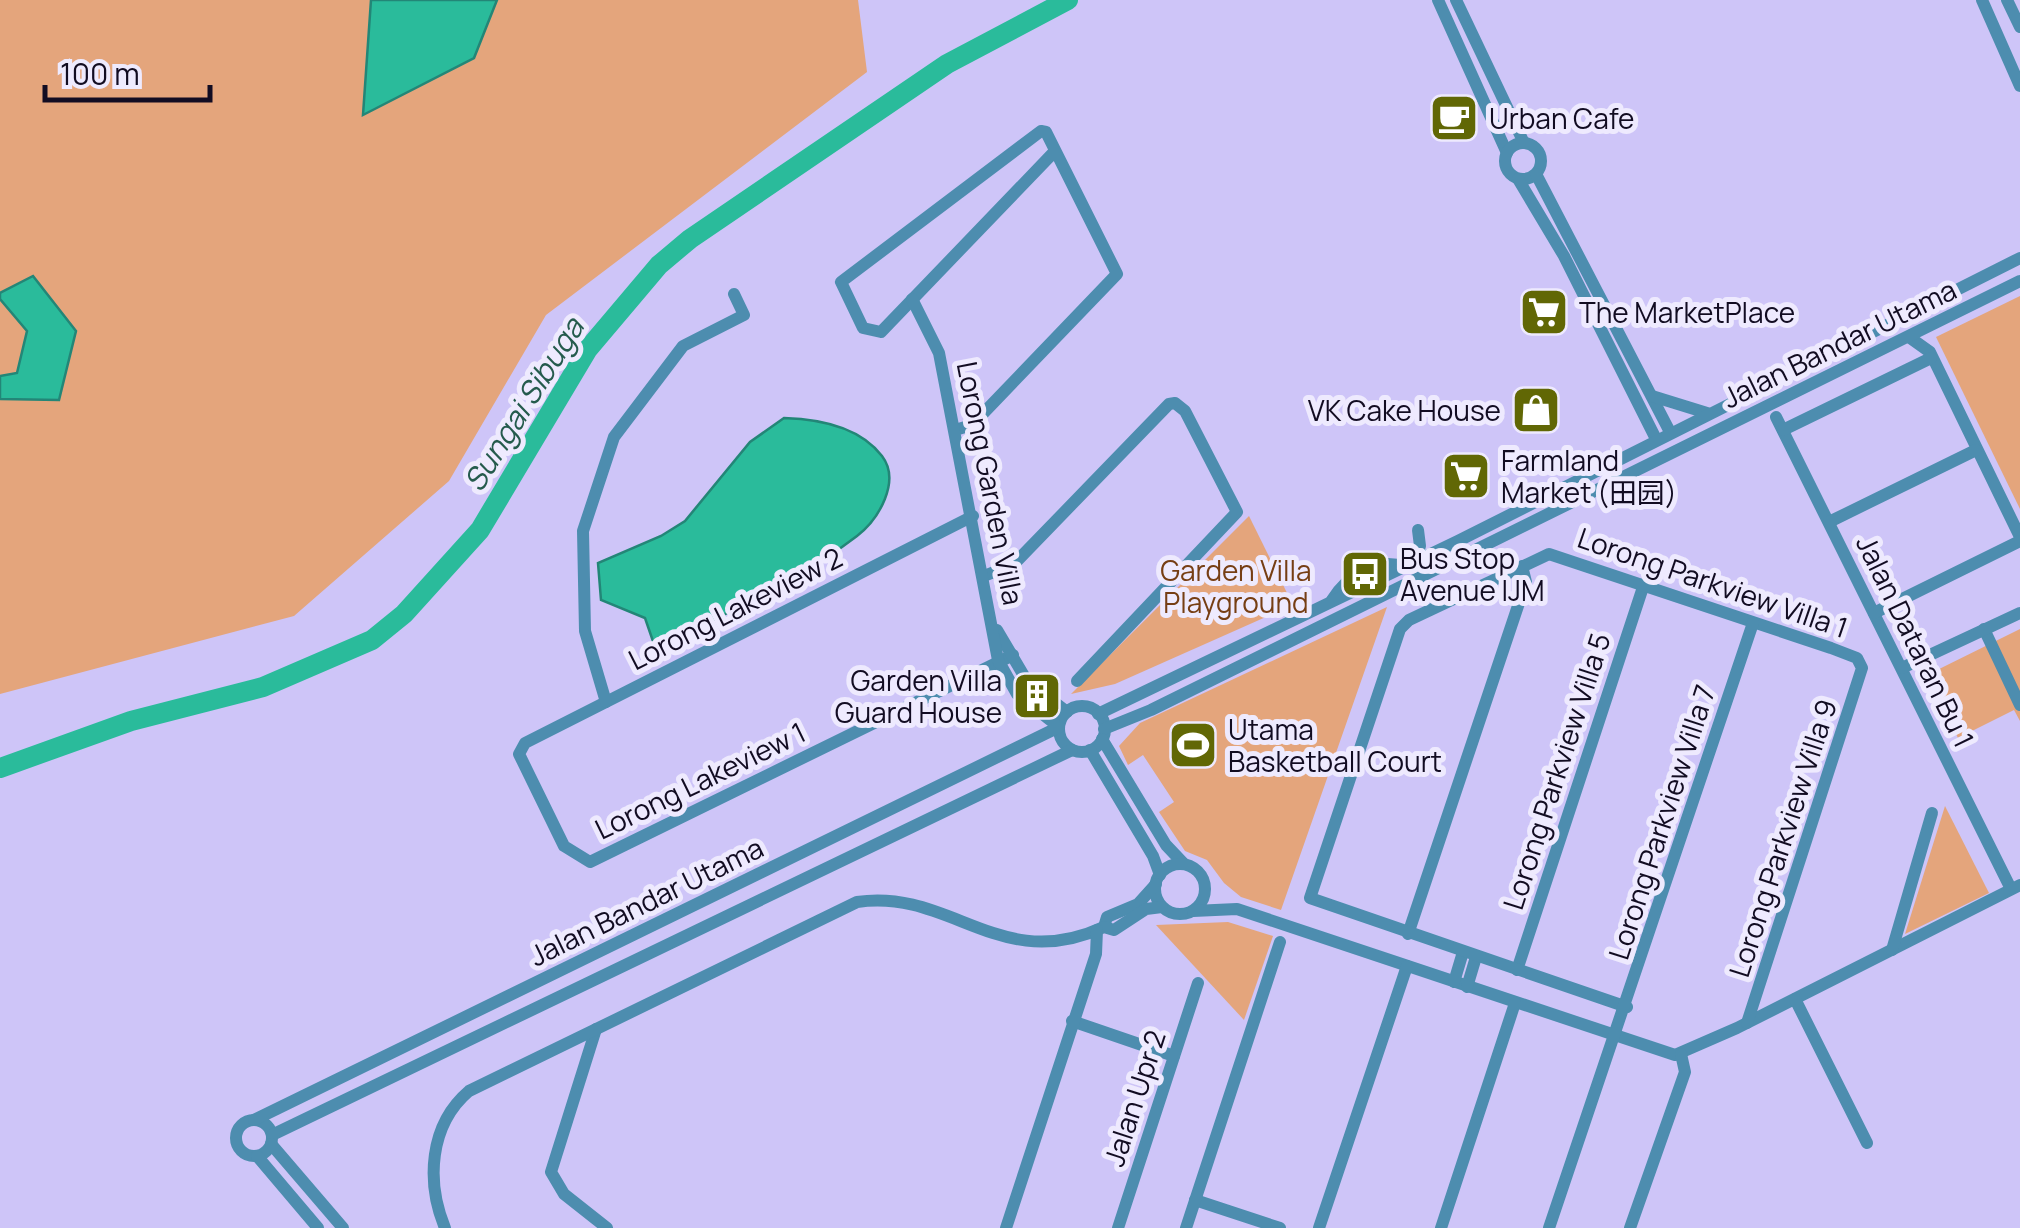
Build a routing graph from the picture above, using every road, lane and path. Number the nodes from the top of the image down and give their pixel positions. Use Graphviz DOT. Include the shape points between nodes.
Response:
graph roads {
  1 [pos="1438,0"];
  2 [pos="1456,0"];
  3 [pos="1982,0"];
  4 [pos="2007,0"];
  5 [pos="2019,25"];
  6 [pos="2020,86"];
  7 [pos="1524,143"];
  8 [pos="1056,151"];
  9 [pos="1507,153"];
  10 [pos="1536,174"];
  11 [pos="1518,179"];
  12 [pos="2020,258"];
  13 [pos="2020,281"];
  14 [pos="734,294"];
  15 [pos="912,298"];
  16 [pos="1909,337"];
  17 [pos="1932,358"];
  18 [pos="1652,396"];
  19 [pos="1785,398"];
  20 [pos="1640,411"];
  21 [pos="1757,412"];
  22 [pos="1708,413"];
  23 [pos="1776,416"];
  24 [pos="1729,425"];
  25 [pos="955,430"];
  26 [pos="1783,430"];
  27 [pos="1663,438"];
  28 [pos="1976,450"];
  29 [pos="1618,458"];
  30 [pos="1615,481"];
  31 [pos="973,516"];
  32 [pos="1829,522"];
  33 [pos="1418,530"];
  34 [pos="2020,539"];
  35 [pos="1439,550"];
  36 [pos="1464,557"];
  37 [pos="1409,565"];
  38 [pos="1522,566"];
  39 [pos="984,576"];
  40 [pos="1643,587"];
  41 [pos="1874,613"];
  42 [pos="2020,613"];
  43 [pos="994,623"];
  44 [pos="1752,623"];
  45 [pos="1984,629"];
  46 [pos="1013,655"];
  47 [pos="998,660"];
  48 [pos="1862,668"];
  49 [pos="1902,668"];
  50 [pos="1077,681"];
  51 [pos="606,702"];
  52 [pos="2020,705"];
  53 [pos="1067,712"];
  54 [pos="1098,714"];
  55 [pos="1059,727"];
  56 [pos="1103,734"];
  57 [pos="521,747"];
  58 [pos="1072,750"];
  59 [pos="1090,750"];
  60 [pos="1932,812"];
  61 [pos="1184,864"];
  62 [pos="1203,878"];
  63 [pos="1158,879"];
  64 [pos="2016,887"];
  65 [pos="1162,907"];
  66 [pos="1233,908"];
  67 [pos="1135,910"];
  68 [pos="1194,911"];
  69 [pos="1101,929"];
  70 [pos="1408,934"];
  71 [pos="1280,942"];
  72 [pos="1892,950"];
  73 [pos="1470,955"];
  74 [pos="1407,966"];
  75 [pos="1517,970"];
  76 [pos="1198,983"];
  77 [pos="1460,984"];
  78 [pos="1795,999"];
  79 [pos="1515,1003"];
  80 [pos="1627,1007"];
  81 [pos="1072,1021"];
  82 [pos="1747,1024"];
  83 [pos="596,1029"];
  84 [pos="1617,1037"];
  85 [pos="1682,1054"];
  86 [pos="1174,1056"];
  87 [pos="254,1120"];
  88 [pos="271,1139"];
  89 [pos="1867,1144"];
  90 [pos="257,1156"];
  91 [pos="1195,1200"];
  92 [pos="318,1228"];
  93 [pos="343,1228"];
  94 [pos="445,1228"];
  95 [pos="607,1228"];
  96 [pos="1006,1228"];
  97 [pos="1118,1228"];
  98 [pos="1186,1228"];
  99 [pos="1280,1228"];
  100 [pos="1319,1228"];
  101 [pos="1441,1228"];
  102 [pos="1550,1228"];
  103 [pos="1630,1228"];
  1 -- 9 [label="street"];
  2 -- 7 [label="street"];
  3 -- 6 [label="street"];
  4 -- 5 [label="street"];
  7 -- 9 [label="street"];
  7 -- 10 [label="street" via="1540,157"];
  8 -- 15 [label="street"];
  8 -- 15 [label="street" via="1041,131 841,282 868,332 881,332"];
  8 -- 25 [label="street" via="1116,274 972,425"];
  9 -- 11 [label="street" via="1506,167"];
  10 -- 11 [label="street"];
  10 -- 18 [label="street"];
  11 -- 20 [label="street"];
  12 -- 22 [label="street, Jalan Bandar Utama"];
  13 -- 16 [label="street, Jalan Bandar Utama"];
  14 -- 51 [label="street" via="744,315 684,346 614,436 583,530 586,630"];
  15 -- 25 [label="street, Lorong Garden Villa" via="940,353"];
  16 -- 17 [label="street"];
  16 -- 19 [label="street, Jalan Bandar Utama"];
  17 -- 26 [label="street"];
  17 -- 28 [label="street"];
  18 -- 22 [label="street"];
  18 -- 27 [label="street"];
  19 -- 21 [label="street, Jalan Bandar Utama"];
  19 -- 23 [label="street"];
  20 -- 27 [label="street"];
  20 -- 29 [label="street" via="1635,441"];
  21 -- 23 [label="street"];
  21 -- 24 [label="street, Jalan Bandar Utama"];
  22 -- 27 [label="street, Jalan Bandar Utama"];
  23 -- 26 [label="street, Jalan Dataran Bu 1"];
  24 -- 27 [label="street" via="1677,443"];
  24 -- 30 [label="street, Jalan Bandar Utama"];
  25 -- 31 [label="street, Lorong Garden Villa"];
  26 -- 32 [label="street, Jalan Dataran Bu 1"];
  27 -- 29 [label="street, Jalan Bandar Utama"];
  27 -- 30 [label="street"];
  28 -- 32 [label="street"];
  28 -- 34 [label="street"];
  29 -- 35 [label="street, Jalan Bandar Utama"];
  30 -- 36 [label="street"];
  31 -- 39 [label="street, Lorong Garden Villa"];
  31 -- 51 [label="street, Lorong Lakeview 2"];
  32 -- 41 [label="street, Jalan Dataran Bu 1"];
  33 -- 37 [label="street" via="1420,546"];
  34 -- 41 [label="street"];
  35 -- 36 [label="street"];
  35 -- 37 [label="street, Jalan Bandar Utama"];
  36 -- 56 [label="street"];
  37 -- 54 [label="street, Jalan Bandar Utama"];
  38 -- 40 [label="street, Lorong Parkview Villa 1" via="1557,556"];
  38 -- 70 [label="street" via="1526,582"];
  38 -- 70 [label="street, Lorong Parkview Villa 1" via="1400,629 1310,890 1317,904"];
  39 -- 43 [label="street, Lorong Garden Villa"];
  39 -- 50 [label="street" via="1014,564 1169,404 1186,411 1237,512"];
  40 -- 44 [label="street, Lorong Parkview Villa 1"];
  40 -- 75 [label="street, Lorong Parkview Villa 5"];
  41 -- 49 [label="street, Jalan Dataran Bu 1"];
  42 -- 45 [label="street"];
  43 -- 46 [label="street, Lorong Garden Villa"];
  43 -- 47 [label="street, Lorong Garden Villa"];
  44 -- 48 [label="street, Lorong Parkview Villa 1" via="1840,651"];
  44 -- 80 [label="street, Lorong Parkview Villa 7"];
  45 -- 49 [label="street"];
  45 -- 52 [label="street"];
  46 -- 47 [label="street, Lorong Lakeview 1"];
  46 -- 53 [label="street, Lorong Garden Villa" via="1027,681"];
  47 -- 55 [label="street, Lorong Garden Villa" via="1016,694"];
  47 -- 57 [label="street, Lorong Lakeview 1" via="590,862 564,846"];
  48 -- 82 [label="street, Lorong Parkview Villa 9"];
  49 -- 64 [label="street, Jalan Dataran Bu 1"];
  51 -- 57 [label="street, Lorong Lakeview 2"];
  53 -- 54 [label="street, Jalan Bandar Utama" via="1079,706"];
  53 -- 55 [label="street"];
  54 -- 56 [label="street"];
  55 -- 58 [label="street"];
  55 -- 87 [label="street, Jalan Bandar Utama"];
  56 -- 59 [label="street"];
  56 -- 61 [label="street" via="1166,845"];
  58 -- 59 [label="street, Jalan Bandar Utama"];
  58 -- 88 [label="street, Jalan Bandar Utama"];
  59 -- 63 [label="street" via="1154,856"];
  60 -- 72 [label="street"];
  61 -- 62 [label="street"];
  61 -- 63 [label="street" via="1170,866"];
  62 -- 66 [label="street"];
  62 -- 68 [label="street" via="1205,893"];
  63 -- 65 [label="street"];
  63 -- 67 [label="street"];
  64 -- 72 [label="street"];
  65 -- 67 [label="street"];
  65 -- 68 [label="street" via="1177,914"];
  66 -- 68 [label="street"];
  66 -- 74 [label="street"];
  67 -- 69 [label="street" via="1114,930"];
  69 -- 81 [label="street"];
  69 -- 83 [label="street" via="1043,945 903,903 864,901"];
  70 -- 73 [label="street, Lorong Parkview Villa 1"];
  71 -- 91 [label="street"];
  72 -- 78 [label="street"];
  73 -- 75 [label="street, Lorong Parkview Villa 1"];
  73 -- 77 [label="street"];
  74 -- 77 [label="street"];
  74 -- 100 [label="street"];
  75 -- 80 [label="street, Lorong Parkview Villa 1"];
  76 -- 86 [label="street, Jalan Upr 2"];
  77 -- 79 [label="street"];
  78 -- 82 [label="street"];
  78 -- 89 [label="street"];
  79 -- 84 [label="street"];
  79 -- 101 [label="street"];
  80 -- 84 [label="street, Lorong Parkview Villa 7"];
  81 -- 86 [label="street"];
  81 -- 96 [label="street"];
  82 -- 85 [label="street"];
  83 -- 94 [label="street" via="476,1087 455,1104 435,1152 435,1192"];
  83 -- 95 [label="street" via="551,1172 564,1194"];
  84 -- 85 [label="street"];
  84 -- 102 [label="street, Lorong Parkview Villa 7"];
  85 -- 103 [label="street" via="1685,1072"];
  86 -- 97 [label="street, Jalan Upr 2"];
  87 -- 88 [label="street" via="264,1122"];
  87 -- 90 [label="street" via="243,1124 236,1140 245,1154"];
  88 -- 90 [label="street"];
  88 -- 93 [label="street"];
  90 -- 92 [label="street"];
  91 -- 98 [label="street"];
  91 -- 99 [label="street"];
}
